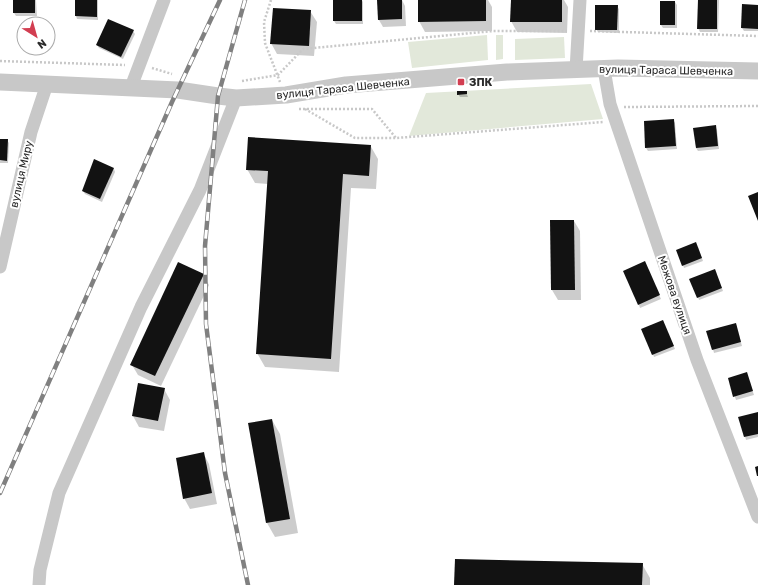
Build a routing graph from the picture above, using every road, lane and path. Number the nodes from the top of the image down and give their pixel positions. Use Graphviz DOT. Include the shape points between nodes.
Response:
graph roads {
  1 [pos="164,0"];
  2 [pos="271,0"];
  3 [pos="580,0"];
  4 [pos="578,31"];
  5 [pos="758,36"];
  6 [pos="0,61"];
  7 [pos="139,65"];
  8 [pos="604,69"];
  9 [pos="576,70"];
  10 [pos="758,71"];
  11 [pos="176,75"];
  12 [pos="278,75"];
  13 [pos="241,81"];
  14 [pos="0,82"];
  15 [pos="47,84"];
  16 [pos="131,87"];
  17 [pos="286,95"];
  18 [pos="236,98"];
  19 [pos="758,106"];
  20 [pos="611,108"];
  21 [pos="305,109"];
  22 [pos="616,121"];
  23 [pos="0,267"];
  24 [pos="758,516"];
  25 [pos="39,584"];
  1 -- 7 [label="street"];
  2 -- 12 [label="path" via="264,22 265,42"];
  3 -- 4 [label="street"];
  4 -- 5 [label="path"];
  4 -- 9 [label="street"];
  4 -- 12 [label="path" via="493,31 303,49"];
  6 -- 7 [label="path"];
  7 -- 11 [label="path"];
  7 -- 16 [label="street"];
  8 -- 9 [label="street, вулиця Тараса Шевченка"];
  8 -- 10 [label="street, вулиця Тараса Шевченка"];
  8 -- 20 [label="street, Межова вулиця"];
  9 -- 17 [label="street, вулиця Тараса Шевченка" via="507,72 346,85"];
  12 -- 13 [label="path"];
  12 -- 17 [label="path"];
  14 -- 15 [label="street, вулиця Тараса Шевченка"];
  15 -- 16 [label="street, вулиця Тараса Шевченка"];
  15 -- 23 [label="street, вулиця Миру" via="30,132"];
  16 -- 18 [label="street, вулиця Тараса Шевченка"];
  17 -- 18 [label="street, вулиця Тараса Шевченка"];
  18 -- 25 [label="street" via="200,190 141,307 59,493 40,570"];
  19 -- 20 [label="path"];
  20 -- 22 [label="street, Межова вулиця"];
  21 -- 22 [label="path" via="354,138 396,138"];
  22 -- 24 [label="street, Межова вулиця" via="697,360"];
}
